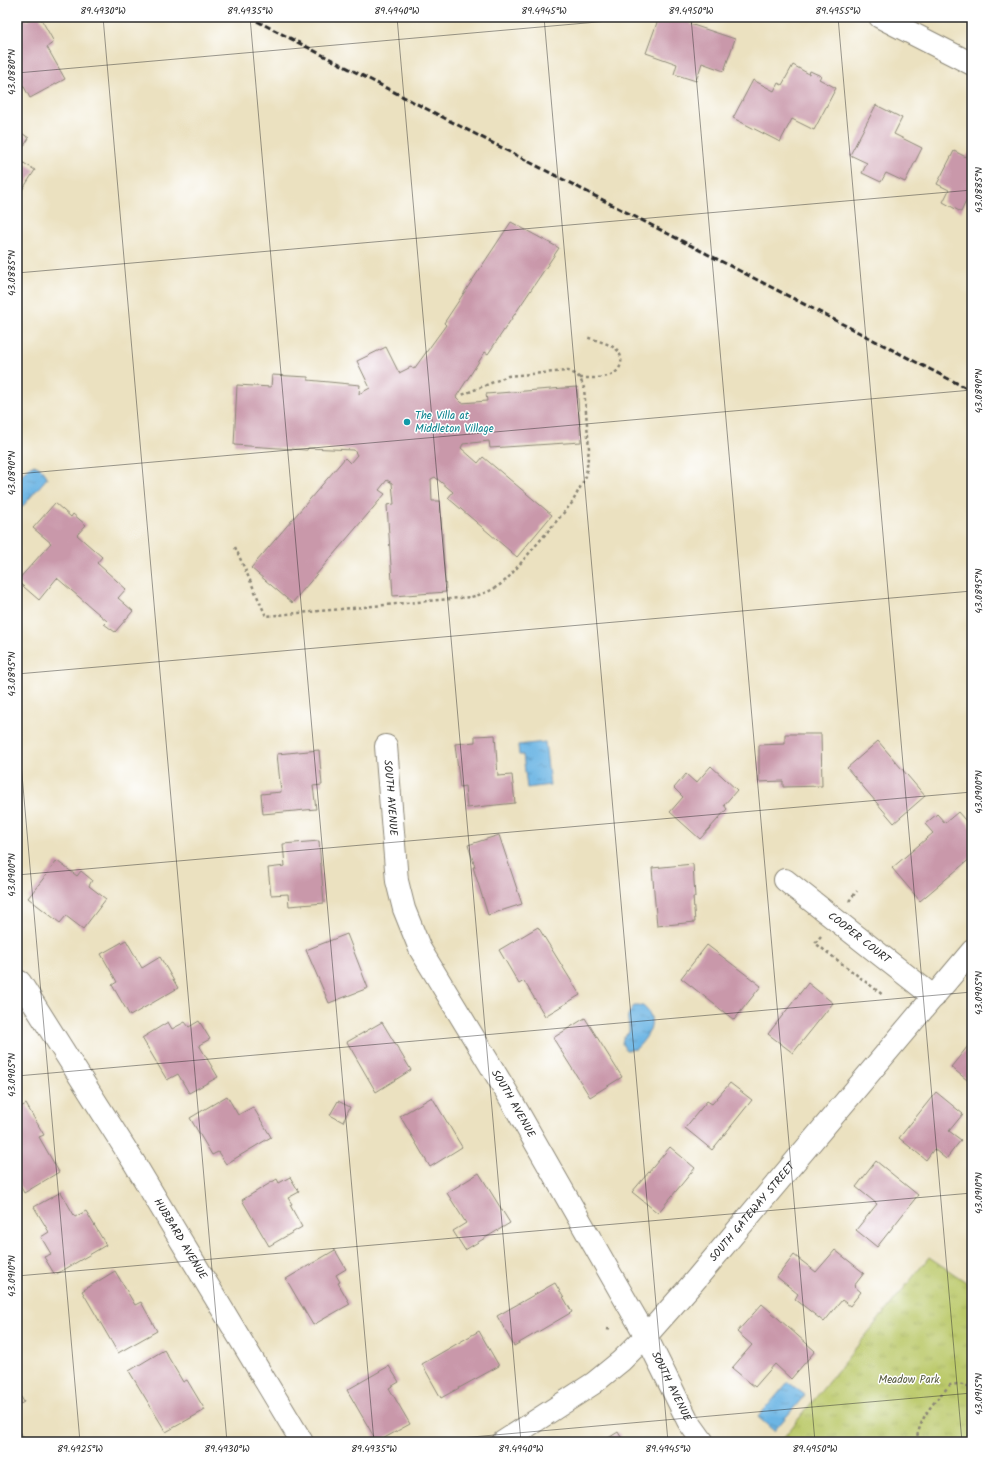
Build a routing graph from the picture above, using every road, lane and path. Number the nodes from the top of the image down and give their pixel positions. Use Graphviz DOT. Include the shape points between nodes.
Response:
graph roads {
  1 [pos="880,17"];
  2 [pos="972,64"];
  3 [pos="586,337"];
  4 [pos="580,378"];
  5 [pos="462,395"];
  6 [pos="235,547"];
  7 [pos="386,746"];
  8 [pos="785,880"];
  9 [pos="972,951"];
  10 [pos="17,981"];
  11 [pos="934,997"];
  12 [pos="606,1329"];
  13 [pos="612,1330"];
  14 [pos="646,1336"];
  15 [pos="972,1387"];
  16 [pos="302,1442"];
  17 [pos="503,1442"];
  18 [pos="703,1442"];
  19 [pos="916,1442"];
  1 -- 2 [label="street"];
  3 -- 4 [label="path" via="615,348 622,360 621,366 610,376"];
  4 -- 5 [label="path" via="568,371 508,376"];
  4 -- 6 [label="path" via="584,388 589,448 589,462 584,481 572,503 498,587 471,598 266,616"];
  7 -- 14 [label="street, SOUTH AVENUE" via="396,881 420,948 506,1091"];
  8 -- 11 [label="street, COOPER COURT"];
  9 -- 11 [label="street, SOUTH GATEWAY STREET"];
  10 -- 16 [label="street, HUBBARD AVENUE" via="136,1164"];
  11 -- 14 [label="street, SOUTH GATEWAY STREET"];
  12 -- 13 [label="path"];
  14 -- 17 [label="street, SOUTH GATEWAY STREET" via="594,1383"];
  14 -- 18 [label="street, SOUTH AVENUE" via="688,1421"];
  15 -- 19 [label="path" via="950,1385 922,1419"];
}
